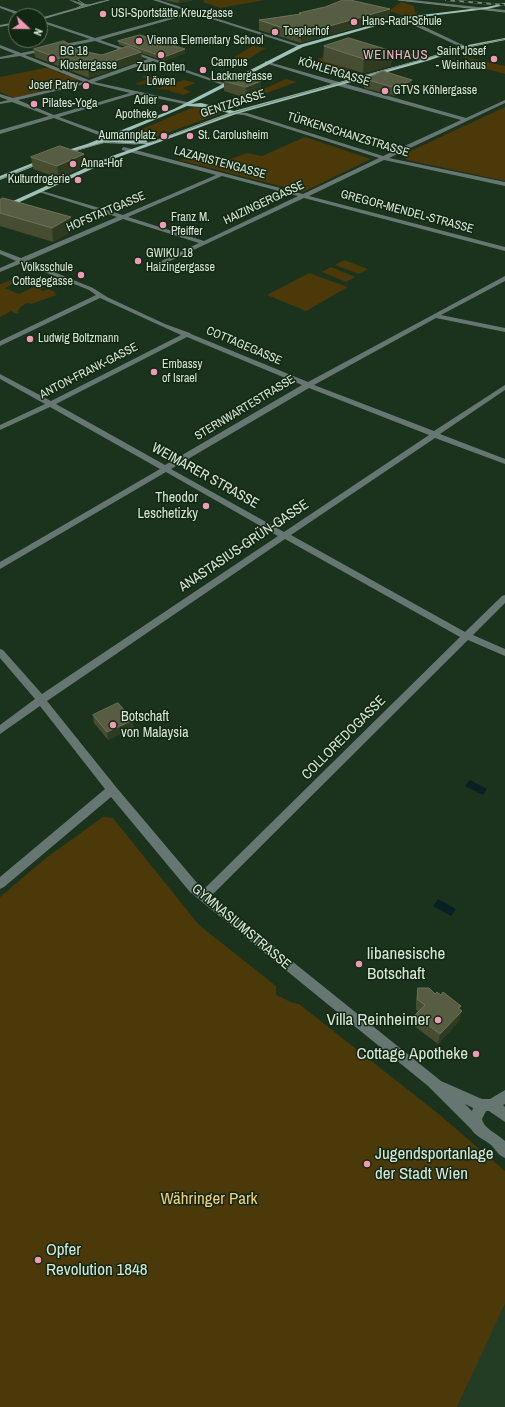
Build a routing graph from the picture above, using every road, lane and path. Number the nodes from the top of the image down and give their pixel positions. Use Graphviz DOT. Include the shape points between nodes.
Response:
graph roads {
  1 [pos="71,0"];
  2 [pos="107,0"];
  3 [pos="155,0"];
  4 [pos="401,0"];
  5 [pos="500,1"];
  6 [pos="505,3"];
  7 [pos="87,6"];
  8 [pos="476,9"];
  9 [pos="194,12"];
  10 [pos="505,12"];
  11 [pos="48,18"];
  12 [pos="402,18"];
  13 [pos="48,23"];
  14 [pos="505,39"];
  15 [pos="94,40"];
  16 [pos="0,46"];
  17 [pos="301,46"];
  18 [pos="465,47"];
  19 [pos="397,50"];
  20 [pos="19,54"];
  21 [pos="0,58"];
  22 [pos="151,60"];
  23 [pos="425,60"];
  24 [pos="267,62"];
  25 [pos="89,82"];
  26 [pos="225,84"];
  27 [pos="337,84"];
  28 [pos="136,93"];
  29 [pos="0,96"];
  30 [pos="13,100"];
  31 [pos="505,101"];
  32 [pos="0,103"];
  33 [pos="188,104"];
  34 [pos="176,110"];
  35 [pos="234,113"];
  36 [pos="53,116"];
  37 [pos="465,119"];
  38 [pos="0,132"];
  39 [pos="121,133"];
  40 [pos="109,137"];
  41 [pos="116,141"];
  42 [pos="154,142"];
  43 [pos="89,145"];
  44 [pos="124,149"];
  45 [pos="131,151"];
  46 [pos="55,156"];
  47 [pos="114,157"];
  48 [pos="48,158"];
  49 [pos="383,158"];
  50 [pos="220,175"];
  51 [pos="0,178"];
  52 [pos="505,184"];
  53 [pos="40,191"];
  54 [pos="304,197"];
  55 [pos="0,209"];
  56 [pos="122,217"];
  57 [pos="205,243"];
  58 [pos="505,249"];
  59 [pos="0,252"];
  60 [pos="21,261"];
  61 [pos="153,267"];
  62 [pos="0,270"];
  63 [pos="505,278"];
  64 [pos="101,295"];
  65 [pos="435,316"];
  66 [pos="505,330"];
  67 [pos="188,334"];
  68 [pos="0,344"];
  69 [pos="0,376"];
  70 [pos="308,385"];
  71 [pos="505,387"];
  72 [pos="51,404"];
  73 [pos="0,428"];
  74 [pos="434,434"];
  75 [pos="505,462"];
  76 [pos="166,469"];
  77 [pos="286,535"];
  78 [pos="0,566"];
  79 [pos="505,598"];
  80 [pos="467,636"];
  81 [pos="0,652"];
  82 [pos="505,653"];
  83 [pos="41,700"];
  84 [pos="0,730"];
  85 [pos="112,790"];
  86 [pos="0,884"];
  87 [pos="203,897"];
  88 [pos="433,1082"];
  89 [pos="505,1096"];
  90 [pos="487,1105"];
  91 [pos="505,1116"];
  92 [pos="476,1124"];
  93 [pos="500,1140"];
  94 [pos="505,1151"];
  1 -- 7 [label="street"];
  2 -- 7 [label="street"];
  3 -- 9 [label="street"];
  4 -- 8 [label="street"];
  5 -- 6 [label="main road"];
  5 -- 8 [label="main road"];
  6 -- 8 [label="main road"];
  7 -- 11 [label="street"];
  8 -- 10 [label="street"];
  8 -- 12 [label="main road"];
  9 -- 15 [label="street"];
  9 -- 17 [label="street"];
  12 -- 17 [label="main road"];
  12 -- 18 [label="street"];
  13 -- 15 [label="street"];
  14 -- 18 [label="main road, GENTZGASSE"];
  15 -- 20 [label="street"];
  15 -- 22 [label="street"];
  16 -- 20 [label="street"];
  17 -- 24 [label="main road"];
  18 -- 23 [label="main road, GENTZGASSE"];
  19 -- 23 [label="street"];
  20 -- 21 [label="street"];
  20 -- 25 [label="street"];
  22 -- 25 [label="street"];
  22 -- 26 [label="street"];
  23 -- 27 [label="main road, GENTZGASSE"];
  24 -- 26 [label="main road"];
  24 -- 27 [label="street, KÖHLERGASSE"];
  25 -- 28 [label="street"];
  25 -- 30 [label="street"];
  26 -- 33 [label="main road"];
  27 -- 35 [label="main road, GENTZGASSE"];
  27 -- 37 [label="street, KÖHLERGASSE"];
  28 -- 33 [label="street"];
  28 -- 36 [label="street"];
  29 -- 30 [label="street"];
  30 -- 32 [label="street"];
  30 -- 36 [label="street"];
  31 -- 37 [label="street, HAIZINGERGASSE"];
  33 -- 34 [label="main road"];
  34 -- 35 [label="main road" via="198,104"];
  34 -- 39 [label="main road"];
  35 -- 42 [label="main road, GENTZGASSE"];
  35 -- 49 [label="street, TÜRKENSCHANZSTRASSE" via="245,114"];
  36 -- 38 [label="street"];
  36 -- 40 [label="street"];
  37 -- 49 [label="street, HAIZINGERGASSE"];
  39 -- 40 [label="main road"];
  39 -- 41 [label="main road"];
  40 -- 43 [label="main road"];
  41 -- 42 [label="main road"];
  41 -- 43 [label="main road" via="102,141"];
  41 -- 44 [label="main road"];
  42 -- 45 [label="main road, GENTZGASSE"];
  43 -- 46 [label="main road"];
  44 -- 45 [label="street"];
  44 -- 47 [label="main road"];
  45 -- 47 [label="main road, GENTZGASSE"];
  45 -- 50 [label="street, LAZARISTENGASSE"];
  47 -- 53 [label="main road, GENTZGASSE"];
  48 -- 51 [label="main road"];
  49 -- 52 [label="street, TÜRKENSCHANZSTRASSE"];
  49 -- 54 [label="street, HAIZINGERGASSE"];
  50 -- 54 [label="street, LAZARISTENGASSE"];
  50 -- 56 [label="street, HOFSTATTGASSE"];
  53 -- 55 [label="main road, GENTZGASSE"];
  53 -- 56 [label="street"];
  54 -- 57 [label="street, HAIZINGERGASSE"];
  54 -- 58 [label="street, GREGOR-MENDEL-STRASSE"];
  56 -- 57 [label="street"];
  56 -- 60 [label="street, HOFSTATTGASSE"];
  57 -- 61 [label="street, HAIZINGERGASSE"];
  59 -- 60 [label="street, COTTAGEGASSE"];
  60 -- 62 [label="street, HOFSTATTGASSE"];
  60 -- 64 [label="street, COTTAGEGASSE" via="92,289"];
  63 -- 65 [label="street, STERNWARTESTRASSE"];
  64 -- 67 [label="street, COTTAGEGASSE" via="163,325"];
  64 -- 68 [label="street"];
  65 -- 66 [label="street"];
  65 -- 70 [label="street, STERNWARTESTRASSE"];
  67 -- 70 [label="street, COTTAGEGASSE"];
  67 -- 72 [label="street, ANTON-FRANK-GASSE"];
  69 -- 72 [label="street, WEIMARER STRASSE"];
  70 -- 74 [label="street, COTTAGEGASSE"];
  70 -- 76 [label="street, STERNWARTESTRASSE"];
  71 -- 74 [label="street, ANASTASIUS-GRÜN-GASSE"];
  72 -- 73 [label="street, ANTON-FRANK-GASSE"];
  72 -- 76 [label="street, WEIMARER STRASSE"];
  74 -- 75 [label="street, COTTAGEGASSE"];
  74 -- 77 [label="street, ANASTASIUS-GRÜN-GASSE"];
  76 -- 77 [label="street, WEIMARER STRASSE"];
  76 -- 78 [label="street, STERNWARTESTRASSE"];
  77 -- 80 [label="street, WEIMARER STRASSE"];
  77 -- 83 [label="street, ANASTASIUS-GRÜN-GASSE"];
  79 -- 80 [label="street, COLLOREDOGASSE"];
  80 -- 82 [label="street, WEIMARER STRASSE"];
  80 -- 87 [label="street, COLLOREDOGASSE"];
  81 -- 83 [label="street, GYMNASIUMSTRASSE"];
  83 -- 84 [label="street, ANASTASIUS-GRÜN-GASSE"];
  83 -- 85 [label="street, GYMNASIUMSTRASSE"];
  85 -- 86 [label="street"];
  85 -- 87 [label="street, GYMNASIUMSTRASSE" via="178,871"];
  87 -- 88 [label="street, GYMNASIUMSTRASSE"];
  88 -- 90 [label="street, GYMNASIUMSTRASSE" via="459,1096"];
  88 -- 92 [label="street, GYMNASIUMSTRASSE"];
  89 -- 90 [label="street"];
  90 -- 91 [label="street, GYMNASIUMSTRASSE"];
  90 -- 92 [label="street" via="475,1118"];
  92 -- 93 [label="street, GYMNASIUMSTRASSE" via="480,1130"];
  93 -- 94 [label="street, GYMNASIUMSTRASSE"];
}
